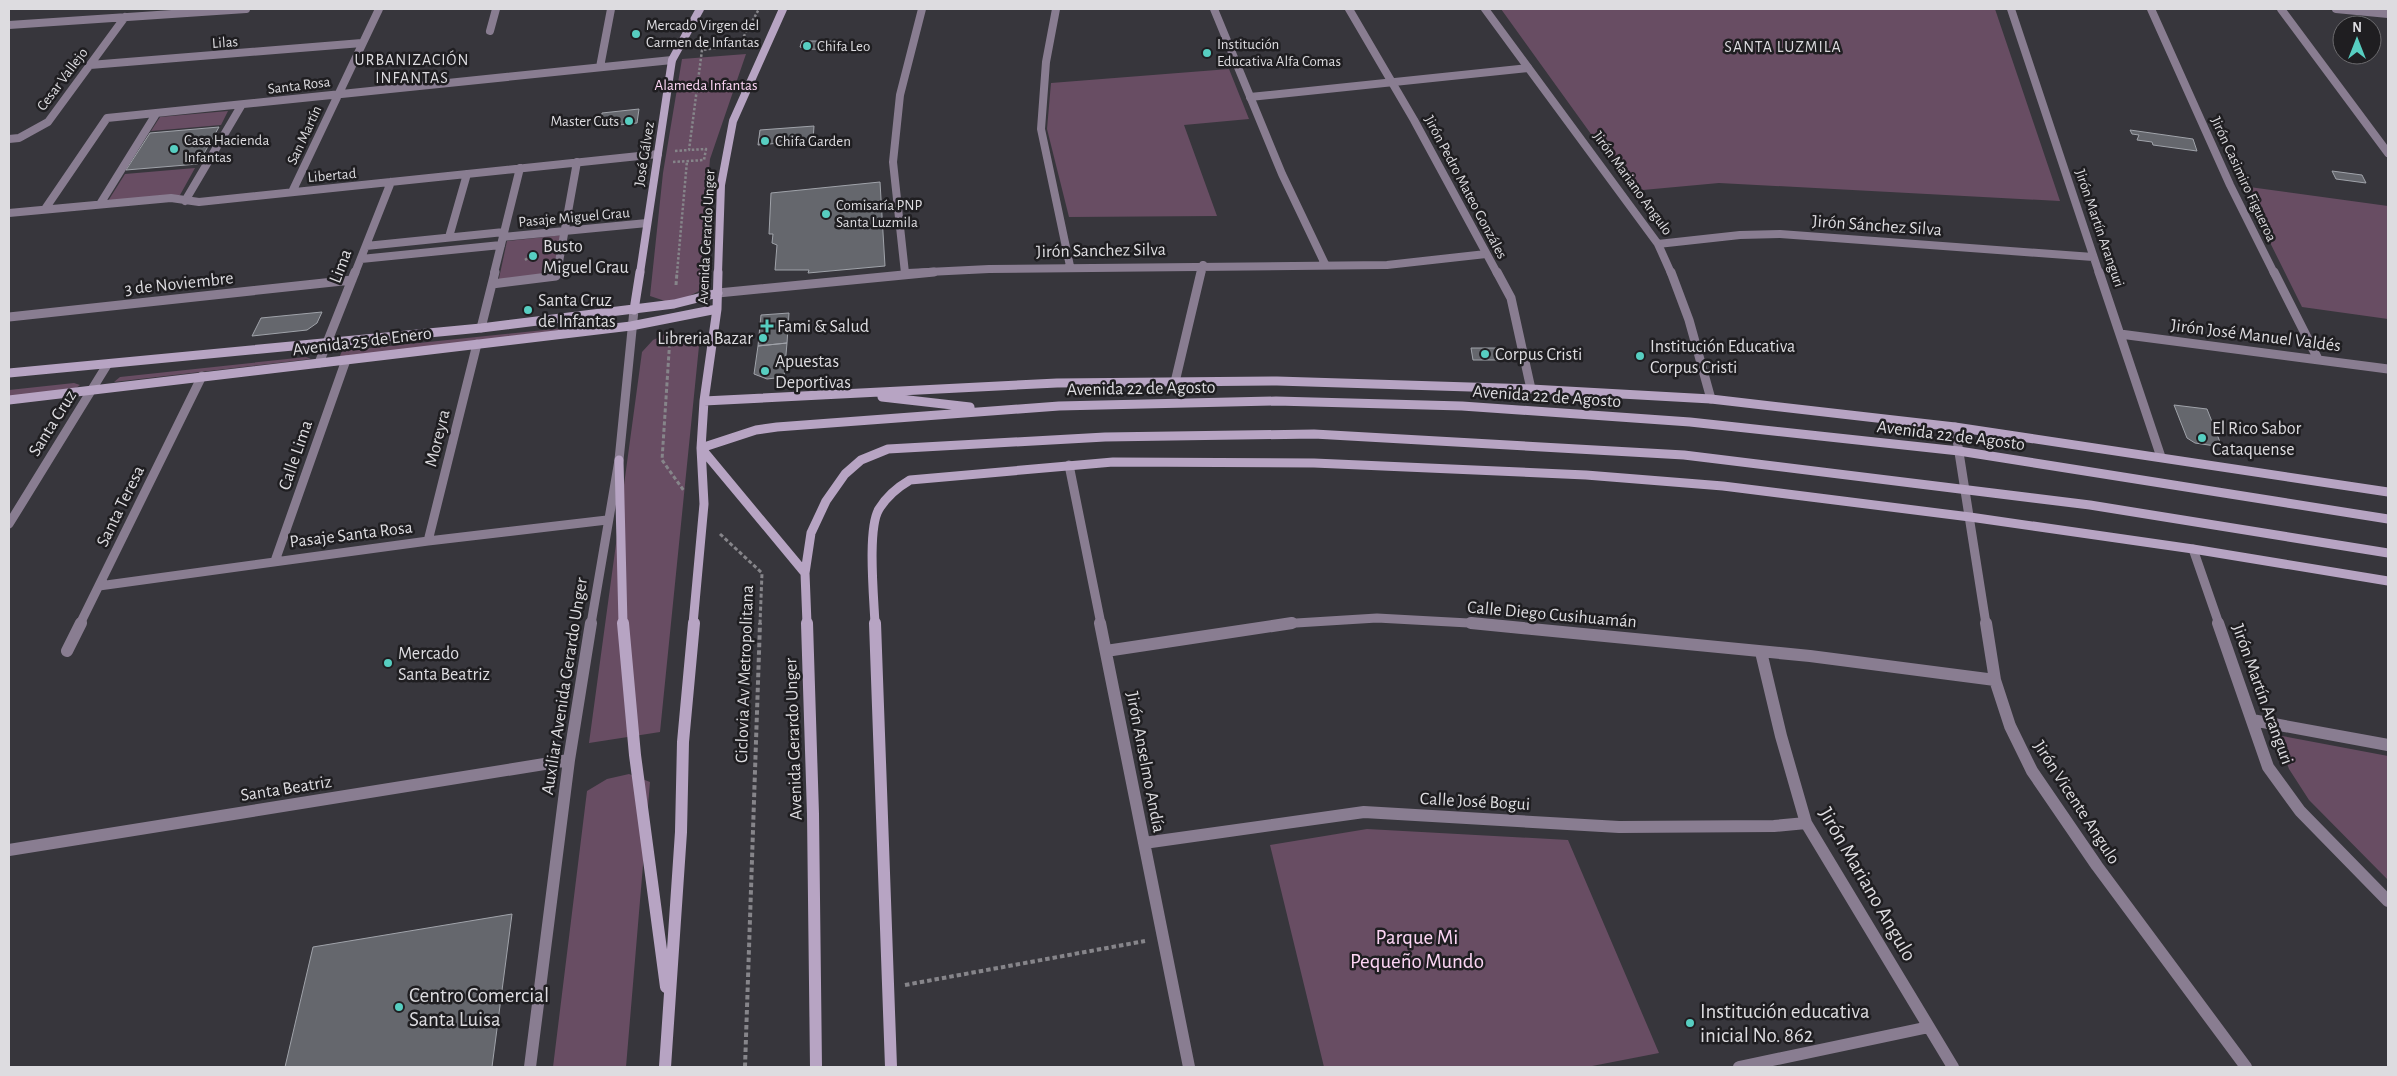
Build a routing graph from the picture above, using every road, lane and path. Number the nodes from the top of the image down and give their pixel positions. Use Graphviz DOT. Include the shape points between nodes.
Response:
graph roads {
  1 [pos="246,9"];
  2 [pos="379,9"];
  3 [pos="496,9"];
  4 [pos="611,9"];
  5 [pos="700,9"];
  6 [pos="759,9"];
  7 [pos="783,9"];
  8 [pos="922,9"];
  9 [pos="1056,9"];
  10 [pos="1214,9"];
  11 [pos="1349,9"];
  12 [pos="1485,9"];
  13 [pos="2011,9"];
  14 [pos="2151,9"];
  15 [pos="2281,9"];
  16 [pos="2336,9"];
  17 [pos="2388,14"];
  18 [pos="125,17"];
  19 [pos="9,25"];
  20 [pos="490,31"];
  21 [pos="362,44"];
  22 [pos="672,60"];
  23 [pos="90,65"];
  24 [pos="600,67"];
  25 [pos="1528,68"];
  26 [pos="1392,82"];
  27 [pos="339,94"];
  28 [pos="1250,97"];
  29 [pos="241,106"];
  30 [pos="156,114"];
  31 [pos="9,139"];
  32 [pos="690,150"];
  33 [pos="2388,153"];
  34 [pos="658,154"];
  35 [pos="687,161"];
  36 [pos="577,162"];
  37 [pos="520,168"];
  38 [pos="467,174"];
  39 [pos="391,182"];
  40 [pos="292,192"];
  41 [pos="185,201"];
  42 [pos="100,204"];
  43 [pos="45,209"];
  44 [pos="9,213"];
  45 [pos="647,224"];
  46 [pos="564,231"];
  47 [pos="449,237"];
  48 [pos="503,238"];
  49 [pos="1658,244"];
  50 [pos="366,246"];
  51 [pos="1486,254"];
  52 [pos="530,257"];
  53 [pos="2093,257"];
  54 [pos="361,259"];
  55 [pos="522,262"];
  56 [pos="1325,264"];
  57 [pos="1203,265"];
  58 [pos="1070,266"];
  59 [pos="906,273"];
  60 [pos="556,276"];
  61 [pos="352,280"];
  62 [pos="492,284"];
  63 [pos="718,293"];
  64 [pos="674,304"];
  65 [pos="717,309"];
  66 [pos="634,310"];
  67 [pos="9,317"];
  68 [pos="671,319"];
  69 [pos="631,326"];
  70 [pos="481,328"];
  71 [pos="2120,334"];
  72 [pos="328,341"];
  73 [pos="477,344"];
  74 [pos="2318,359"];
  75 [pos="346,360"];
  76 [pos="320,363"];
  77 [pos="107,365"];
  78 [pos="2388,369"];
  79 [pos="9,373"];
  80 [pos="202,376"];
  81 [pos="1176,382"];
  82 [pos="93,389"];
  83 [pos="1531,389"];
  84 [pos="854,394"];
  85 [pos="1711,399"];
  86 [pos="9,400"];
  87 [pos="704,401"];
  88 [pos="997,410"];
  89 [pos="1954,427"];
  90 [pos="701,448"];
  91 [pos="1959,450"];
  92 [pos="2161,457"];
  93 [pos="619,460"];
  94 [pos="1069,465"];
  95 [pos="1966,489"];
  96 [pos="2388,492"];
  97 [pos="703,517"];
  98 [pos="1970,517"];
  99 [pos="2388,519"];
  100 [pos="607,520"];
  101 [pos="9,524"];
  102 [pos="428,541"];
  103 [pos="2193,549"];
  104 [pos="2388,553"];
  105 [pos="275,560"];
  106 [pos="805,573"];
  107 [pos="2388,581"];
  108 [pos="100,586"];
  109 [pos="67,651"];
  110 [pos="1106,651"];
  111 [pos="1761,652"];
  112 [pos="1995,680"];
  113 [pos="2252,720"];
  114 [pos="2388,745"];
  115 [pos="569,760"];
  116 [pos="1806,823"];
  117 [pos="1144,843"];
  118 [pos="9,850"];
  119 [pos="2388,901"];
  120 [pos="1163,938"];
  121 [pos="888,988"];
  122 [pos="669,1008"];
  123 [pos="1929,1027"];
  124 [pos="530,1067"];
  125 [pos="665,1067"];
  126 [pos="745,1067"];
  127 [pos="816,1067"];
  128 [pos="890,1067"];
  129 [pos="1188,1067"];
  130 [pos="1739,1067"];
  131 [pos="1953,1067"];
  132 [pos="2246,1067"];
  1 -- 18 [label="street"];
  2 -- 21 [label="street, San Martín"];
  3 -- 20 [label="street"];
  4 -- 24 [label="street"];
  5 -- 22 [label="main road, José Gálvez"];
  6 -- 32 [label="path" via="739,46 702,50"];
  7 -- 63 [label="main road, Avenida Gerardo Unger" via="733,121 721,185"];
  8 -- 59 [label="street" via="900,95 893,162"];
  9 -- 58 [label="street" via="1046,62 1041,129"];
  10 -- 28 [label="street"];
  11 -- 26 [label="street, Jirón Pedro Mateo Gonzáles"];
  12 -- 25 [label="street, Jirón Mariano Angulo"];
  13 -- 53 [label="street, Jirón Martín Aranguri"];
  14 -- 74 [label="street, Jirón Casimiro Figueroa" via="2230,184"];
  15 -- 33 [label="street"];
  16 -- 17 [label="street"];
  18 -- 19 [label="street"];
  18 -- 23 [label="street, Cesar Vallejo"];
  21 -- 23 [label="street, Lilas"];
  21 -- 27 [label="street, San Martín"];
  22 -- 24 [label="street, Santa Rosa"];
  22 -- 34 [label="main road, José Gálvez"];
  23 -- 31 [label="street, Cesar Vallejo" via="48,122 19,138"];
  24 -- 27 [label="street, Santa Rosa"];
  25 -- 26 [label="street"];
  25 -- 49 [label="street, Jirón Mariano Angulo"];
  26 -- 28 [label="street"];
  26 -- 51 [label="street, Jirón Pedro Mateo Gonzáles"];
  27 -- 29 [label="street, Santa Rosa"];
  27 -- 40 [label="street, San Martín"];
  28 -- 56 [label="street"];
  29 -- 30 [label="street, Santa Rosa"];
  29 -- 41 [label="street"];
  30 -- 42 [label="street"];
  30 -- 43 [label="street, Santa Rosa" via="107,118"];
  32 -- 35 [label="path" via="706,149 704,160"];
  32 -- 35 [label="path" via="672,152 670,162"];
  34 -- 36 [label="street, Libertad"];
  34 -- 45 [label="main road, José Gálvez"];
  35 -- 64 [label="path"];
  36 -- 37 [label="street, Libertad"];
  36 -- 46 [label="street"];
  37 -- 38 [label="street, Libertad"];
  37 -- 48 [label="street, Pasaje Miguel Grau"];
  38 -- 39 [label="street, Libertad"];
  38 -- 47 [label="street"];
  39 -- 40 [label="street, Libertad"];
  39 -- 50 [label="street, Lima"];
  40 -- 41 [label="street, Libertad"];
  41 -- 42 [label="street, Libertad" via="171,198"];
  42 -- 43 [label="street, Libertad"];
  43 -- 44 [label="street, Libertad"];
  45 -- 46 [label="street, Pasaje Miguel Grau"];
  45 -- 66 [label="main road, José Gálvez"];
  46 -- 48 [label="street, Pasaje Miguel Grau"];
  46 -- 52 [label="path"];
  46 -- 60 [label="street"];
  47 -- 48 [label="street, Pasaje Miguel Grau"];
  47 -- 50 [label="street, Pasaje Miguel Grau"];
  48 -- 52 [label="path"];
  48 -- 54 [label="street, Pasaje Miguel Grau"];
  48 -- 62 [label="street, Pasaje Miguel Grau"];
  49 -- 53 [label="street, Jirón Sánchez Silva" via="1740,234 1780,234"];
  49 -- 85 [label="street, Jirón Mariano Angulo" via="1691,322"];
  50 -- 54 [label="street, Lima"];
  51 -- 56 [label="street, Jirón Sanchez Silva" via="1387,264"];
  51 -- 83 [label="street, Jirón Pedro Mateo Gonzáles" via="1511,298"];
  52 -- 55 [label="path"];
  52 -- 60 [label="path"];
  53 -- 71 [label="street, Jirón Martín Aranguri"];
  54 -- 61 [label="street, Lima"];
  56 -- 57 [label="street, Jirón Sanchez Silva"];
  57 -- 58 [label="street, Jirón Sanchez Silva"];
  57 -- 81 [label="street"];
  58 -- 59 [label="street, Jirón Sanchez Silva"];
  59 -- 63 [label="street, Jirón Sanchez Silva"];
  60 -- 62 [label="street"];
  61 -- 67 [label="street, 3 de Noviembre"];
  61 -- 72 [label="street, Lima"];
  62 -- 70 [label="street, Pasaje Miguel Grau"];
  63 -- 64 [label="main road, Avenida 25 de Enero"];
  63 -- 65 [label="main road, Avenida Gerardo Unger"];
  64 -- 66 [label="main road, Avenida 25 de Enero"];
  65 -- 68 [label="main road, Avenida 25 de Enero"];
  65 -- 87 [label="main road, Avenida Gerardo Unger"];
  66 -- 69 [label="street, Auxiliar Avenida Gerardo Unger"];
  66 -- 70 [label="main road, Avenida 25 de Enero"];
  68 -- 69 [label="main road, Avenida 25 de Enero"];
  68 -- 97 [label="path, Ciclovia Av Metropolitana" via="662,460"];
  69 -- 73 [label="main road, Avenida 25 de Enero"];
  69 -- 93 [label="street, Auxiliar Avenida Gerardo Unger"];
  70 -- 72 [label="main road, Avenida 25 de Enero"];
  71 -- 74 [label="street, Jirón José Manuel Valdés"];
  71 -- 92 [label="street, Jirón Martín Aranguri"];
  72 -- 76 [label="street, Lima"];
  72 -- 77 [label="main road, Avenida 25 de Enero"];
  73 -- 75 [label="main road, Avenida 25 de Enero"];
  73 -- 102 [label="street, Moreyra"];
  74 -- 78 [label="street, Jirón José Manuel Valdés"];
  75 -- 76 [label="main road, Avenida 25 de Enero"];
  75 -- 105 [label="street, Calle Lima"];
  76 -- 80 [label="main road, Avenida 25 de Enero"];
  77 -- 79 [label="main road, Avenida 25 de Enero"];
  77 -- 82 [label="street, Santa Cruz"];
  80 -- 82 [label="main road, Avenida 25 de Enero"];
  80 -- 108 [label="street, Santa Teresa"];
  81 -- 83 [label="main road, Avenida 22 de Agosto" via="1296,381"];
  81 -- 84 [label="main road, Avenida 22 de Agosto" via="1057,383"];
  82 -- 86 [label="main road, Avenida 25 de Enero"];
  82 -- 101 [label="street, Santa Cruz"];
  83 -- 85 [label="main road, Avenida 22 de Agosto"];
  84 -- 87 [label="main road, Avenida 22 de Agosto"];
  84 -- 88 [label="main road"];
  85 -- 89 [label="main road, Avenida 22 de Agosto"];
  87 -- 90 [label="main road, Avenida Gerardo Unger"];
  88 -- 90 [label="main road, Avenida 22 de Agosto" via="777,427 756,430"];
  88 -- 91 [label="main road, Avenida 22 de Agosto" via="1276,401 1462,406 1690,422"];
  89 -- 91 [label="street, Jirón Vicente Angulo"];
  89 -- 92 [label="main road, Avenida 22 de Agosto"];
  90 -- 97 [label="main road, Avenida Gerardo Unger"];
  90 -- 106 [label="main road"];
  91 -- 95 [label="street, Jirón Vicente Angulo"];
  91 -- 99 [label="main road, Avenida 22 de Agosto"];
  92 -- 96 [label="main road, Avenida 22 de Agosto"];
  93 -- 100 [label="street, Auxiliar Avenida Gerardo Unger"];
  93 -- 122 [label="main road" via="624,646"];
  94 -- 98 [label="main road" via="1113,462 1314,464 1576,475 1723,486"];
  94 -- 110 [label="street, Jirón Anselmo Andía"];
  94 -- 121 [label="main road" via="910,480 895,489 878,510 873,540 876,687"];
  95 -- 98 [label="street, Jirón Vicente Angulo"];
  95 -- 104 [label="main road" via="2090,505"];
  95 -- 106 [label="main road" via="1684,455 1314,434 1105,437 888,449 861,460 845,474 826,501 811,533"];
  97 -- 122 [label="main road, Avenida Gerardo Unger" via="683,742 681,832"];
  97 -- 126 [label="path, Ciclovia Av Metropolitana" via="762,573"];
  98 -- 103 [label="main road"];
  98 -- 112 [label="street, Jirón Vicente Angulo"];
  100 -- 102 [label="street, Pasaje Santa Rosa"];
  100 -- 115 [label="street, Auxiliar Avenida Gerardo Unger"];
  102 -- 105 [label="street, Pasaje Santa Rosa"];
  103 -- 107 [label="main road"];
  103 -- 113 [label="street, Jirón Martín Aranguri"];
  105 -- 108 [label="street, Pasaje Santa Rosa"];
  106 -- 127 [label="main road, Avenida Gerardo Unger" via="813,814"];
  108 -- 109 [label="street, Santa Teresa"];
  110 -- 111 [label="street, Calle Diego Cusihuamán" via="1290,623 1343,619 1513,627"];
  110 -- 117 [label="street, Jirón Anselmo Andía"];
  111 -- 112 [label="street, Calle Diego Cusihuamán"];
  111 -- 116 [label="street, Jirón Mariano Angulo"];
  112 -- 132 [label="street, Jirón Vicente Angulo" via="2010,726 2032,771 2097,866"];
  113 -- 114 [label="street"];
  113 -- 119 [label="street, Jirón Martín Aranguri" via="2268,767 2300,811"];
  115 -- 118 [label="street, Santa Beatriz"];
  115 -- 124 [label="street, Auxiliar Avenida Gerardo Unger"];
  116 -- 117 [label="street, Calle José Bogui" via="1619,827 1364,812"];
  116 -- 123 [label="street, Jirón Mariano Angulo"];
  117 -- 120 [label="street, Jirón Anselmo Andía"];
  120 -- 121 [label="path"];
  120 -- 129 [label="street, Jirón Anselmo Andía"];
  121 -- 128 [label="main road"];
  122 -- 125 [label="main road, Avenida Gerardo Unger"];
  123 -- 130 [label="street"];
  123 -- 131 [label="street, Jirón Mariano Angulo"];
}
